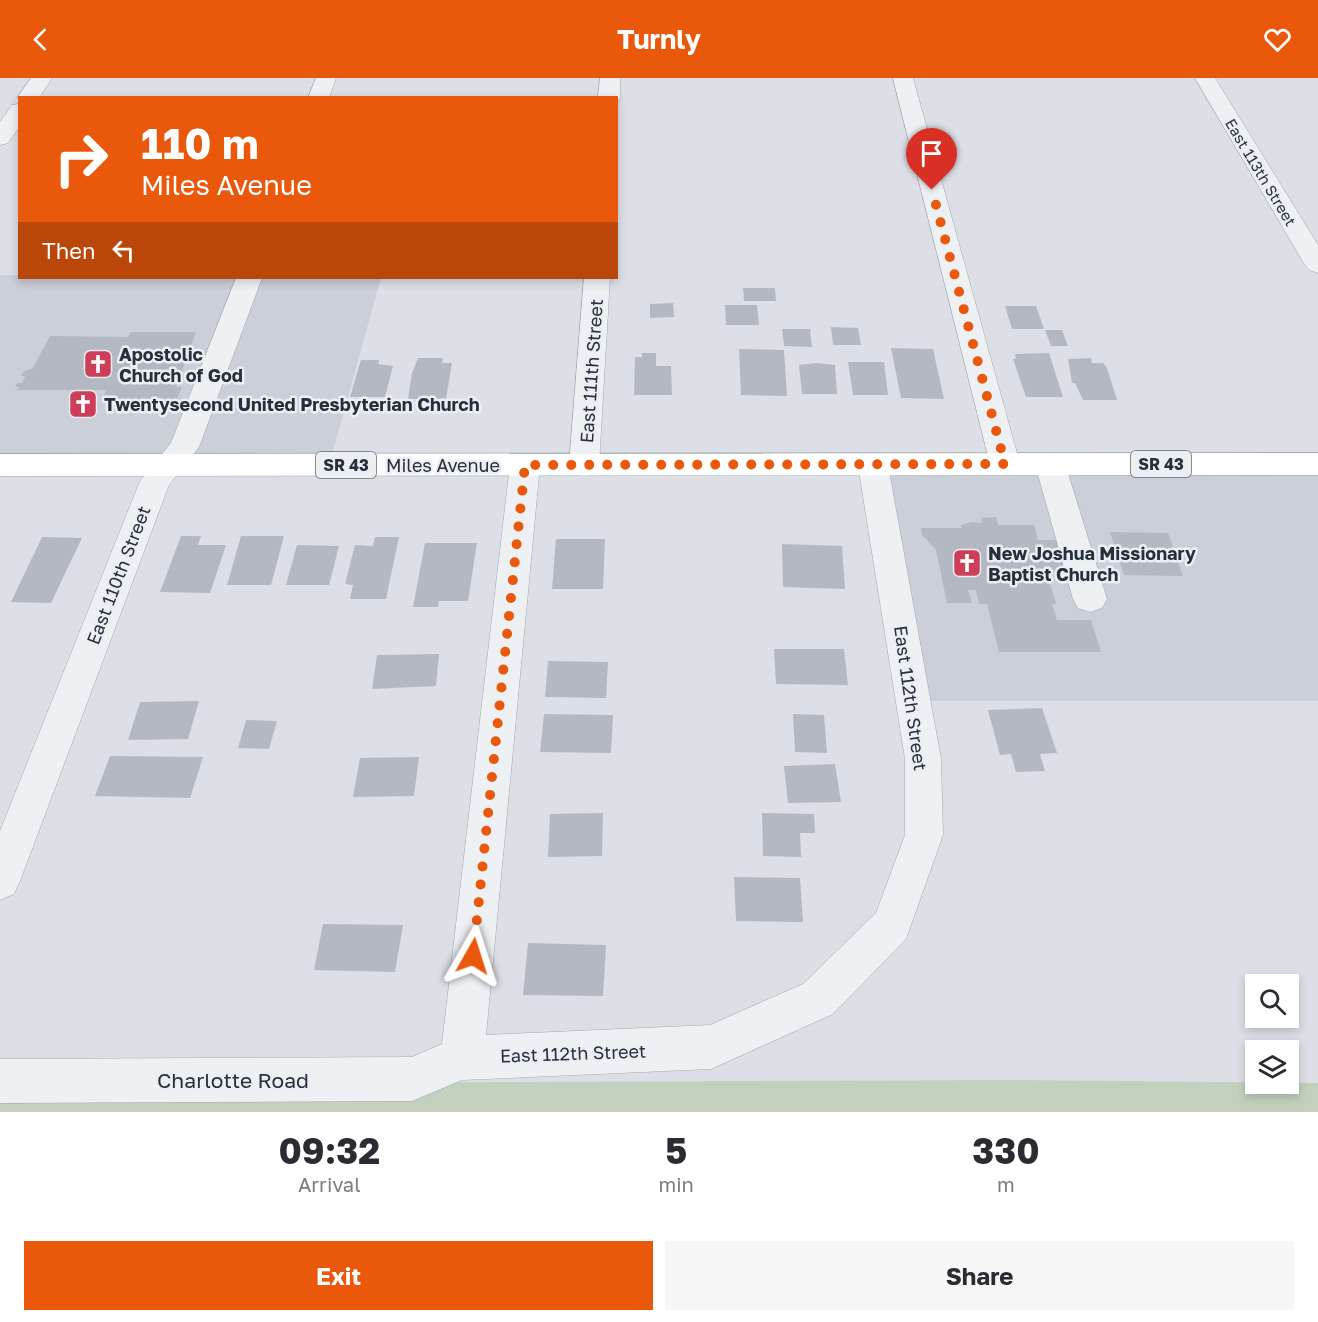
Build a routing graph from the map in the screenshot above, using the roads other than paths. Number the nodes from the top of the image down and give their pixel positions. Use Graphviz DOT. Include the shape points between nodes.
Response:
graph roads {
  1 [pos="42,78"];
  2 [pos="326,78"];
  3 [pos="610,78"];
  4 [pos="903,78"];
  5 [pos="1205,78"];
  6 [pos="29,96"];
  7 [pos="319,96"];
  8 [pos="609,96"];
  9 [pos="18,113"];
  10 [pos="0,138"];
  11 [pos="1318,265"];
  12 [pos="249,279"];
  13 [pos="597,279"];
  14 [pos="1005,464"];
  15 [pos="1050,464"];
  16 [pos="1318,464"];
  17 [pos="0,465"];
  18 [pos="167,465"];
  19 [pos="525,465"];
  20 [pos="584,465"];
  21 [pos="873,465"];
  22 [pos="1090,599"];
  23 [pos="0,881"];
  24 [pos="462,1058"];
  25 [pos="0,1081"];
  1 -- 6 [label="street"];
  2 -- 7 [label="street"];
  3 -- 8 [label="street"];
  4 -- 14 [label="street"];
  5 -- 11 [label="street, East 113th Street"];
  9 -- 10 [label="street"];
  12 -- 18 [label="street, East 110th Street" via="184,447"];
  13 -- 20 [label="street, East 111th Street"];
  14 -- 15 [label="main road, Miles Avenue / SR 43"];
  14 -- 21 [label="main road, Miles Avenue / SR 43"];
  15 -- 16 [label="main road, Miles Avenue / SR 43"];
  15 -- 22 [label="street"];
  17 -- 18 [label="main road, Miles Avenue / SR 43"];
  18 -- 19 [label="main road, Miles Avenue / SR 43"];
  18 -- 23 [label="street, East 110th Street" via="154,481"];
  19 -- 20 [label="main road, Miles Avenue / SR 43"];
  19 -- 24 [label="street"];
  20 -- 21 [label="main road, Miles Avenue / SR 43"];
  21 -- 24 [label="street, East 112th Street" via="922,759 924,835 892,925 818,999 711,1047"];
  24 -- 25 [label="street, Charlotte Road" via="412,1079"];
}
